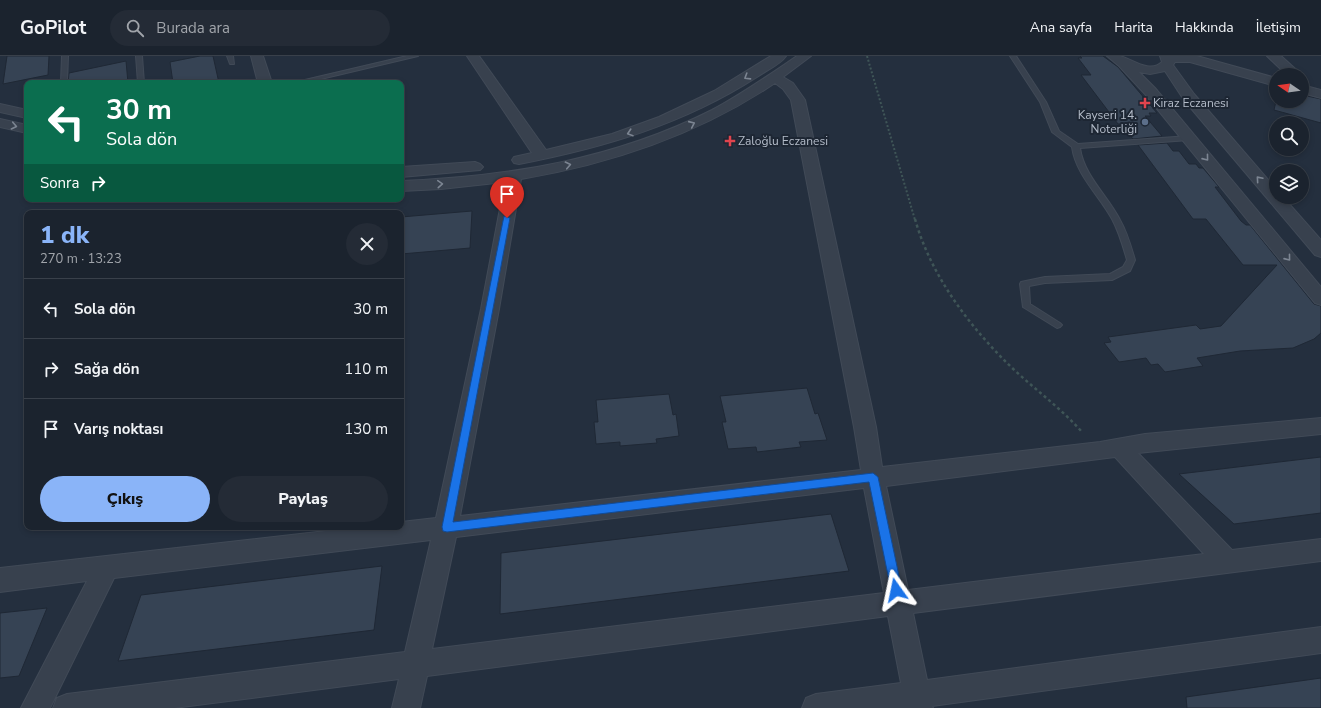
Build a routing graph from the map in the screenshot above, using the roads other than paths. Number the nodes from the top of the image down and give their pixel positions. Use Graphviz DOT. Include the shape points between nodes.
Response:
graph roads {
  1 [pos="65,56"];
  2 [pos="139,56"];
  3 [pos="230,56"];
  4 [pos="257,56"];
  5 [pos="415,56"];
  6 [pos="473,56"];
  7 [pos="780,56"];
  8 [pos="806,56"];
  9 [pos="1013,56"];
  10 [pos="1273,56"];
  11 [pos="1191,57"];
  12 [pos="1119,60"];
  13 [pos="1167,60"];
  14 [pos="232,63"];
  15 [pos="1287,68"];
  16 [pos="775,77"];
  17 [pos="64,80"];
  18 [pos="141,80"];
  19 [pos="264,80"];
  20 [pos="308,80"];
  21 [pos="1269,80"];
  22 [pos="1309,86"];
  23 [pos="1318,93"];
  24 [pos="0,108"];
  25 [pos="24,113"];
  26 [pos="0,123"];
  27 [pos="24,128"];
  28 [pos="1189,138"];
  29 [pos="1076,146"];
  30 [pos="542,156"];
  31 [pos="502,168"];
  32 [pos="404,172"];
  33 [pos="404,186"];
  34 [pos="1321,251"];
  35 [pos="1321,299"];
  36 [pos="1057,325"];
  37 [pos="1321,426"];
  38 [pos="1110,449"];
  39 [pos="873,477"];
  40 [pos="447,527"];
  41 [pos="1321,550"];
  42 [pos="1227,562"];
  43 [pos="107,567"];
  44 [pos="0,580"];
  45 [pos="899,604"];
  46 [pos="1321,640"];
  47 [pos="416,664"];
  48 [pos="918,701"];
  49 [pos="35,708"];
  50 [pos="67,708"];
  51 [pos="406,708"];
  52 [pos="816,708"];
  1 -- 17 [label="lane"];
  2 -- 18 [label="lane"];
  3 -- 14 [label="lane"];
  4 -- 19 [label="street"];
  5 -- 20 [label="lane"];
  6 -- 30 [label="street"];
  7 -- 30 [label="street, one-way" via="712,98 664,121 599,142"];
  8 -- 16 [label="street"];
  9 -- 29 [label="lane" via="1043,102 1056,132"];
  10 -- 15 [label="street"];
  11 -- 13 [label="street"];
  11 -- 21 [label="street"];
  12 -- 13 [label="street" via="1150,70 1164,68"];
  12 -- 28 [label="street" via="1150,91"];
  34 -- 13 [label="street, one-way" via="1188,97"];
  31 -- 16 [label="street, one-way" via="594,159 670,133 717,112"];
  16 -- 39 [label="street" via="788,86 798,100"];
  22 -- 23 [label="street"];
  24 -- 25 [label="street"];
  26 -- 27 [label="street, one-way"];
  28 -- 29 [label="lane"];
  28 -- 35 [label="street, one-way"];
  29 -- 36 [label="lane" via="1086,174 1116,219 1130,260 1127,269 1112,277 1045,280 1024,284 1026,305"];
  30 -- 31 [label="street"];
  31 -- 32 [label="street"];
  33 -- 31 [label="street, one-way" via="446,184"];
  31 -- 40 [label="street" via="497,276"];
  37 -- 38 [label="street" via="1145,443"];
  38 -- 39 [label="street"];
  38 -- 42 [label="street"];
  39 -- 40 [label="street"];
  39 -- 45 [label="street"];
  40 -- 43 [label="street"];
  40 -- 47 [label="street"];
  41 -- 42 [label="street"];
  42 -- 45 [label="street"];
  43 -- 44 [label="street"];
  43 -- 49 [label="street"];
  45 -- 47 [label="street"];
  45 -- 48 [label="street"];
  46 -- 48 [label="street"];
  47 -- 50 [label="street"];
  47 -- 51 [label="street"];
  48 -- 52 [label="street"];
}
